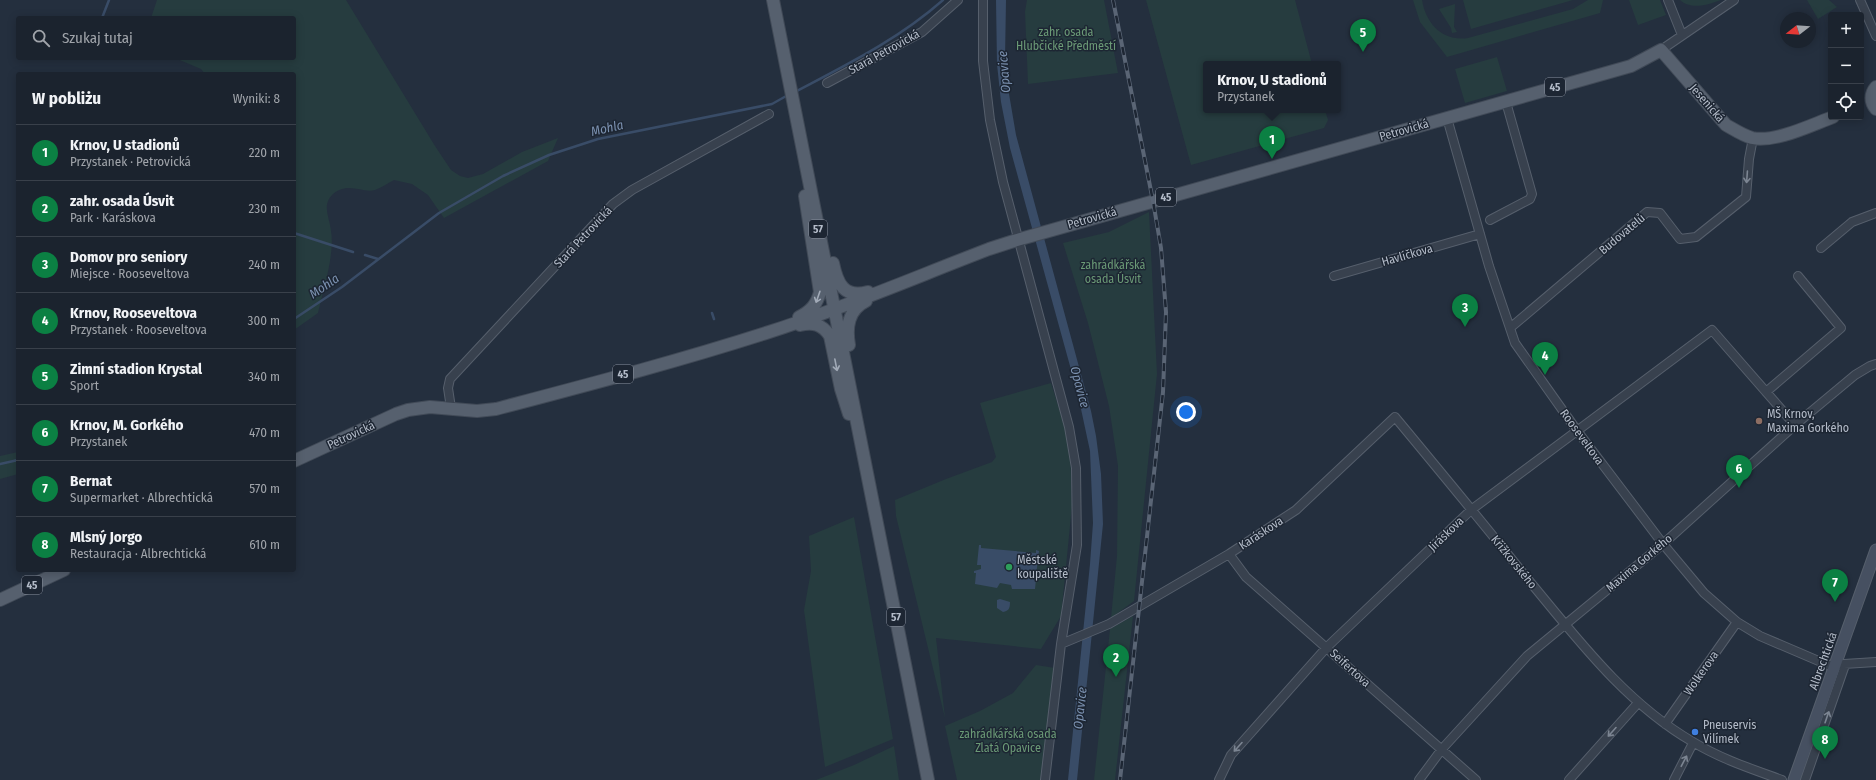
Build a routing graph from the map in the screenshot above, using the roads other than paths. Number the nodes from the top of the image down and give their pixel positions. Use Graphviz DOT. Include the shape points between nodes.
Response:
graph roads {
  1 [pos="773,0"];
  2 [pos="958,0"];
  3 [pos="982,0"];
  4 [pos="1668,0"];
  5 [pos="1734,0"];
  6 [pos="1860,0"];
  7 [pos="1682,35"];
  8 [pos="1876,36"];
  9 [pos="1661,50"];
  10 [pos="826,84"];
  11 [pos="1876,87"];
  12 [pos="1506,102"];
  13 [pos="1870,107"];
  14 [pos="769,114"];
  15 [pos="1447,118"];
  16 [pos="1828,119"];
  17 [pos="1753,138"];
  18 [pos="803,148"];
  19 [pos="1876,213"];
  20 [pos="1490,220"];
  21 [pos="1480,234"];
  22 [pos="1019,239"];
  23 [pos="1821,248"];
  24 [pos="1334,276"];
  25 [pos="1798,276"];
  26 [pos="898,284"];
  27 [pos="834,309"];
  28 [pos="1510,328"];
  29 [pos="770,332"];
  30 [pos="1876,364"];
  31 [pos="1766,392"];
  32 [pos="451,408"];
  33 [pos="1395,417"];
  34 [pos="1795,425"];
  35 [pos="1578,432"];
  36 [pos="863,453"];
  37 [pos="296,460"];
  38 [pos="1471,510"];
  39 [pos="1663,544"];
  40 [pos="1876,550"];
  41 [pos="1228,554"];
  42 [pos="60,572"];
  43 [pos="0,600"];
  44 [pos="1737,622"];
  45 [pos="1566,625"];
  46 [pos="1061,644"];
  47 [pos="1327,647"];
  48 [pos="1876,662"];
  49 [pos="1840,665"];
  50 [pos="1638,703"];
  51 [pos="1665,724"];
  52 [pos="1694,743"];
  53 [pos="1442,749"];
  54 [pos="928,780"];
  55 [pos="1045,780"];
  56 [pos="1219,780"];
  57 [pos="1419,780"];
  58 [pos="1476,780"];
  59 [pos="1569,780"];
  60 [pos="1674,780"];
  61 [pos="1782,780"];
  62 [pos="1794,780"];
  63 [pos="1805,780"];
  1 -- 18 [label="main road, 57"];
  2 -- 10 [label="street, Stará Petrovická" via="922,32"];
  3 -- 22 [label="street" via="983,61 990,120 1003,182"];
  4 -- 7 [label="street"];
  5 -- 7 [label="street, Petrovická"];
  6 -- 8 [label="street"];
  7 -- 9 [label="street, Petrovická"];
  9 -- 12 [label="main road, Petrovická / 45" via="1631,66"];
  9 -- 17 [label="main road, Jesenická" via="1726,126"];
  11 -- 13 [label="main road" via="1871,96"];
  12 -- 15 [label="main road, Petrovická / 45"];
  12 -- 20 [label="street" via="1532,194 1530,199"];
  14 -- 32 [label="street, Stará Petrovická" via="632,190 613,204 450,380 448,388"];
  15 -- 21 [label="street, Rooseveltova"];
  15 -- 22 [label="main road, Petrovická / 45"];
  16 -- 17 [label="main road, Jesenická" via="1784,135"];
  17 -- 28 [label="street, Budovatelů, one-way" via="1746,197 1696,238 1680,239 1660,213 1647,212"];
  18 -- 26 [label="main road" via="822,209 835,272 840,284 847,291 858,294"];
  18 -- 27 [label="main road, 57"];
  18 -- 29 [label="main road, one-way" via="806,210 820,292 809,312"];
  19 -- 23 [label="street" via="1852,222"];
  21 -- 24 [label="street, Havlíčkova"];
  21 -- 28 [label="street, Rooseveltova"];
  22 -- 26 [label="main road, 45" via="989,248"];
  22 -- 46 [label="street" via="1067,420 1076,468 1077,545"];
  25 -- 31 [label="street" via="1841,328"];
  26 -- 27 [label="main road, 45"];
  26 -- 36 [label="main road" via="860,305 852,313 848,323"];
  27 -- 29 [label="main road, 45"];
  27 -- 36 [label="main road, 57"];
  28 -- 35 [label="street, Rooseveltova" via="1515,342"];
  29 -- 32 [label="main road, 45" via="496,409 477,411"];
  29 -- 36 [label="main road, one-way" via="809,324 821,326 827,332 843,396"];
  30 -- 34 [label="street, Maxima Gorkého" via="1855,375"];
  31 -- 34 [label="street"];
  31 -- 35 [label="street, Jiráskova" via="1712,330"];
  32 -- 37 [label="main road, Petrovická / 45" via="430,407 396,414"];
  33 -- 38 [label="street, Křižkovského"];
  33 -- 41 [label="street, Karáskova" via="1296,510"];
  34 -- 39 [label="street, Maxima Gorkého"];
  35 -- 38 [label="street, Jiráskova"];
  35 -- 39 [label="street, Rooseveltova"];
  36 -- 54 [label="main road, 57"];
  38 -- 45 [label="street, Křižkovského"];
  38 -- 47 [label="street, Jiráskova"];
  39 -- 44 [label="street, Rooseveltova" via="1704,593"];
  39 -- 45 [label="street, Maxima Gorkého"];
  40 -- 49 [label="main road, Albrechtická"];
  41 -- 46 [label="street, Karáskova" via="1109,624"];
  41 -- 47 [label="street, Seifertova" via="1246,577"];
  42 -- 43 [label="main road, 45"];
  44 -- 49 [label="street, Rooseveltova" via="1760,636 1806,656"];
  44 -- 51 [label="street, Wolkerova"];
  45 -- 50 [label="street, Křižkovského" via="1606,672"];
  45 -- 53 [label="street, Maxima Gorkého" via="1527,656"];
  46 -- 55 [label="street"];
  47 -- 53 [label="street, Seifertova"];
  47 -- 56 [label="street, Jiráskova, one-way" via="1231,754"];
  48 -- 49 [label="street"];
  49 -- 62 [label="main road, Albrechtická"];
  63 -- 49 [label="street, Albrechtická, one-way"];
  50 -- 51 [label="street, Křižkovského"];
  50 -- 59 [label="street, one-way"];
  51 -- 52 [label="street, Křižkovského"];
  60 -- 52 [label="street, one-way"];
  52 -- 61 [label="street" via="1735,763"];
  53 -- 57 [label="street, Maxima Gorkého"];
  53 -- 58 [label="street, Seifertova"];
}
